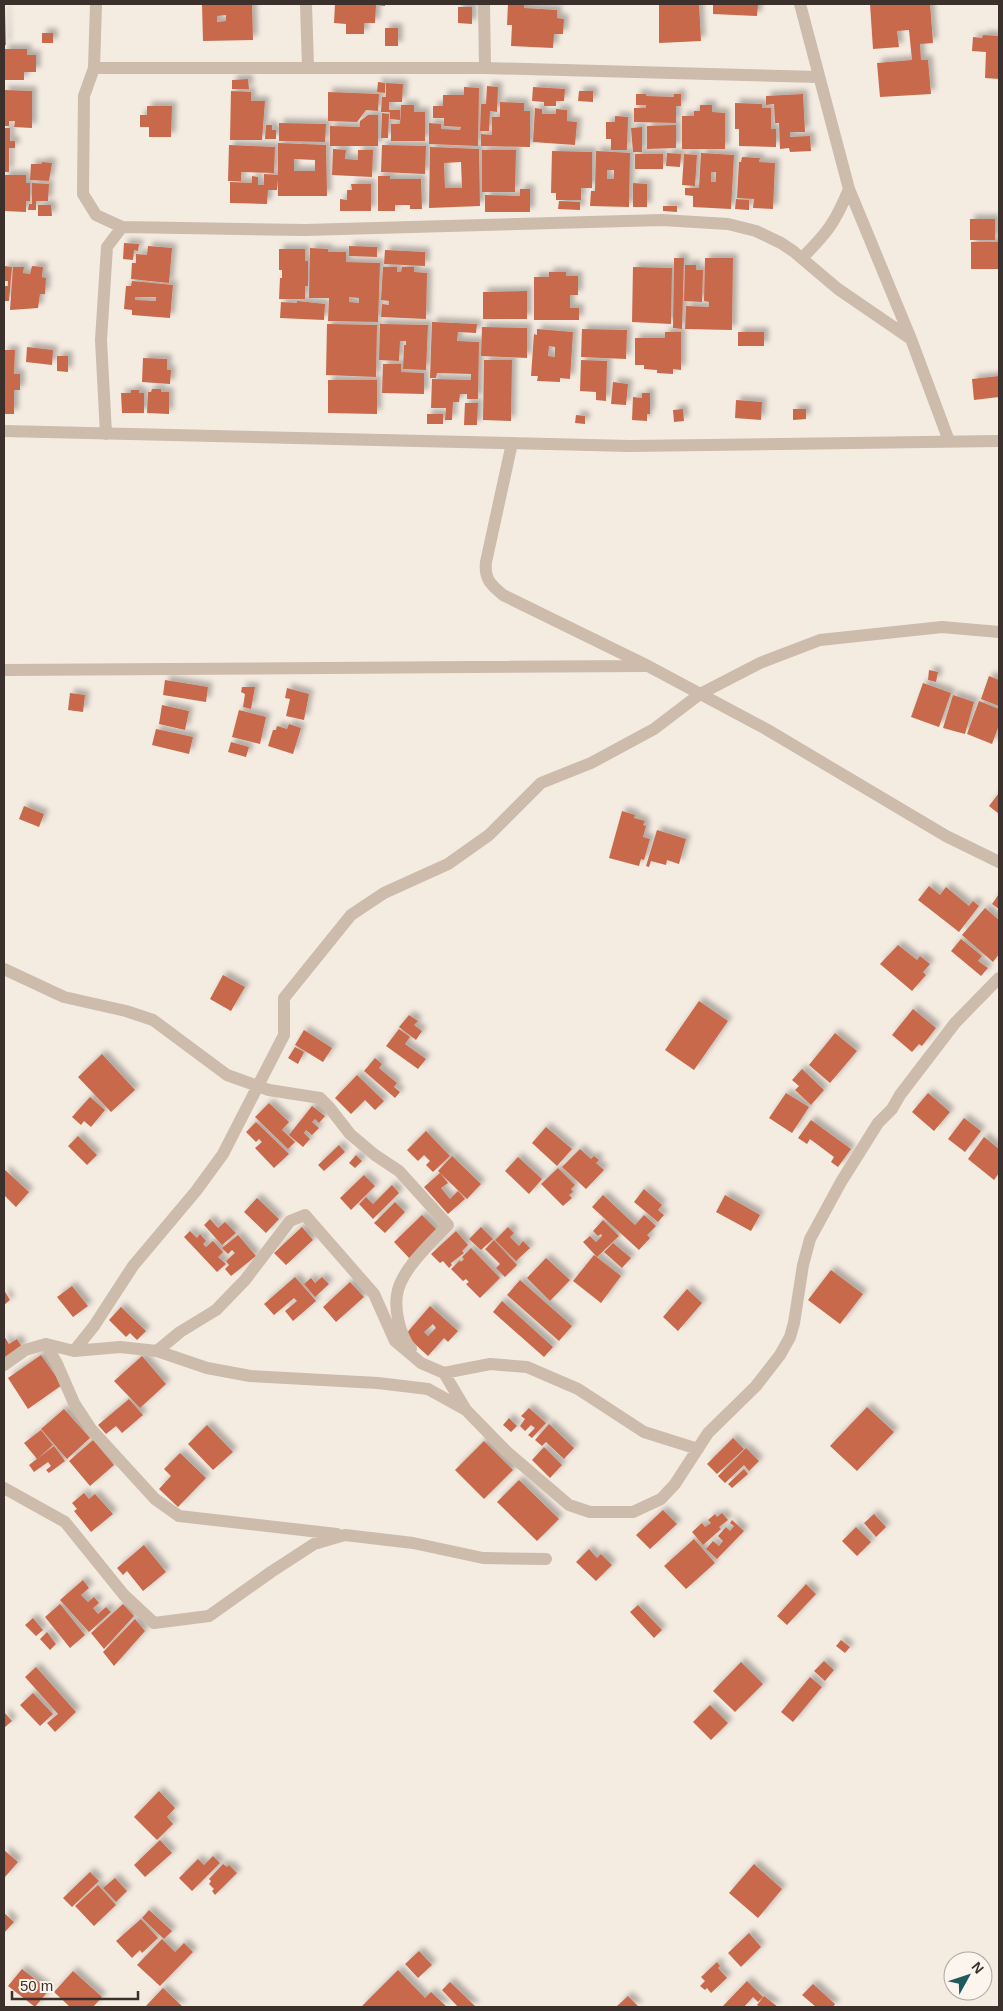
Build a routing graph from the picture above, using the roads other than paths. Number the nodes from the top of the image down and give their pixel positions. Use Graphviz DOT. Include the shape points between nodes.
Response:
graph roads {
  1 [pos="96,4"];
  2 [pos="306,4"];
  3 [pos="484,4"];
  4 [pos="800,4"];
  5 [pos="308,67"];
  6 [pos="94,68"];
  7 [pos="484,68"];
  8 [pos="818,77"];
  9 [pos="848,190"];
  10 [pos="122,227"];
  11 [pos="802,258"];
  12 [pos="911,338"];
  13 [pos="4,431"];
  14 [pos="106,434"];
  15 [pos="999,441"];
  16 [pos="949,442"];
  17 [pos="512,443"];
  18 [pos="999,632"];
  19 [pos="648,666"];
  20 [pos="4,670"];
  21 [pos="700,694"];
  22 [pos="999,862"];
  23 [pos="4,969"];
  24 [pos="999,978"];
  25 [pos="258,1086"];
  26 [pos="46,1344"];
  27 [pos="74,1350"];
  28 [pos="157,1351"];
  29 [pos="421,1363"];
  30 [pos="4,1365"];
  31 [pos="444,1373"];
  32 [pos="466,1410"];
  33 [pos="698,1449"];
  34 [pos="4,1488"];
  35 [pos="345,1535"];
  36 [pos="546,1559"];
  1 -- 6 [label="street"];
  2 -- 5 [label="street"];
  3 -- 7 [label="street"];
  4 -- 8 [label="street"];
  5 -- 6 [label="street"];
  5 -- 7 [label="street"];
  6 -- 10 [label="street" via="84,96 83,194 96,215"];
  7 -- 8 [label="street"];
  8 -- 9 [label="street"];
  9 -- 11 [label="street" via="837,217"];
  9 -- 12 [label="street"];
  10 -- 11 [label="street" via="305,230 662,220 728,224 756,231"];
  10 -- 14 [label="street" via="107,247 101,340"];
  11 -- 12 [label="street" via="838,288"];
  12 -- 16 [label="street"];
  13 -- 14 [label="street"];
  14 -- 17 [label="street"];
  15 -- 16 [label="street"];
  16 -- 17 [label="street" via="630,446"];
  17 -- 19 [label="street" via="486,562 490,585 503,595"];
  18 -- 21 [label="street" via="942,627 820,640 760,663"];
  19 -- 20 [label="street"];
  19 -- 21 [label="street"];
  21 -- 22 [label="street" via="946,836"];
  21 -- 25 [label="street" via="646,733 592,763 541,782 489,834 448,864 384,894 351,915 284,998 284,1035"];
  23 -- 25 [label="street" via="64,997 153,1020 227,1076"];
  24 -- 33 [label="street" via="955,1023 892,1109 878,1123 810,1239 790,1337 756,1386 708,1433"];
  25 -- 27 [label="street" via="223,1154 133,1266 94,1326"];
  25 -- 29 [label="street" via="320,1098 350,1134 399,1171 448,1226 429,1244 397,1290 398,1319 404,1340"];
  26 -- 27 [label="street"];
  26 -- 30 [label="street" via="25,1350"];
  26 -- 35 [label="street" via="74,1403 91,1429 155,1499 179,1516"];
  27 -- 28 [label="street" via="120,1348"];
  28 -- 29 [label="street" via="216,1310 245,1280 290,1221 305,1216 374,1294 395,1341"];
  28 -- 32 [label="street" via="207,1368 250,1376 428,1389"];
  29 -- 31 [label="street"];
  31 -- 32 [label="street"];
  31 -- 33 [label="street" via="490,1364 527,1367 578,1389 644,1432"];
  32 -- 33 [label="street" via="506,1451 569,1506 590,1512 633,1512 661,1499 676,1484"];
  34 -- 35 [label="street" via="65,1522 124,1594 154,1623 209,1616 314,1544"];
  35 -- 36 [label="street" via="413,1543 483,1558"];
}
